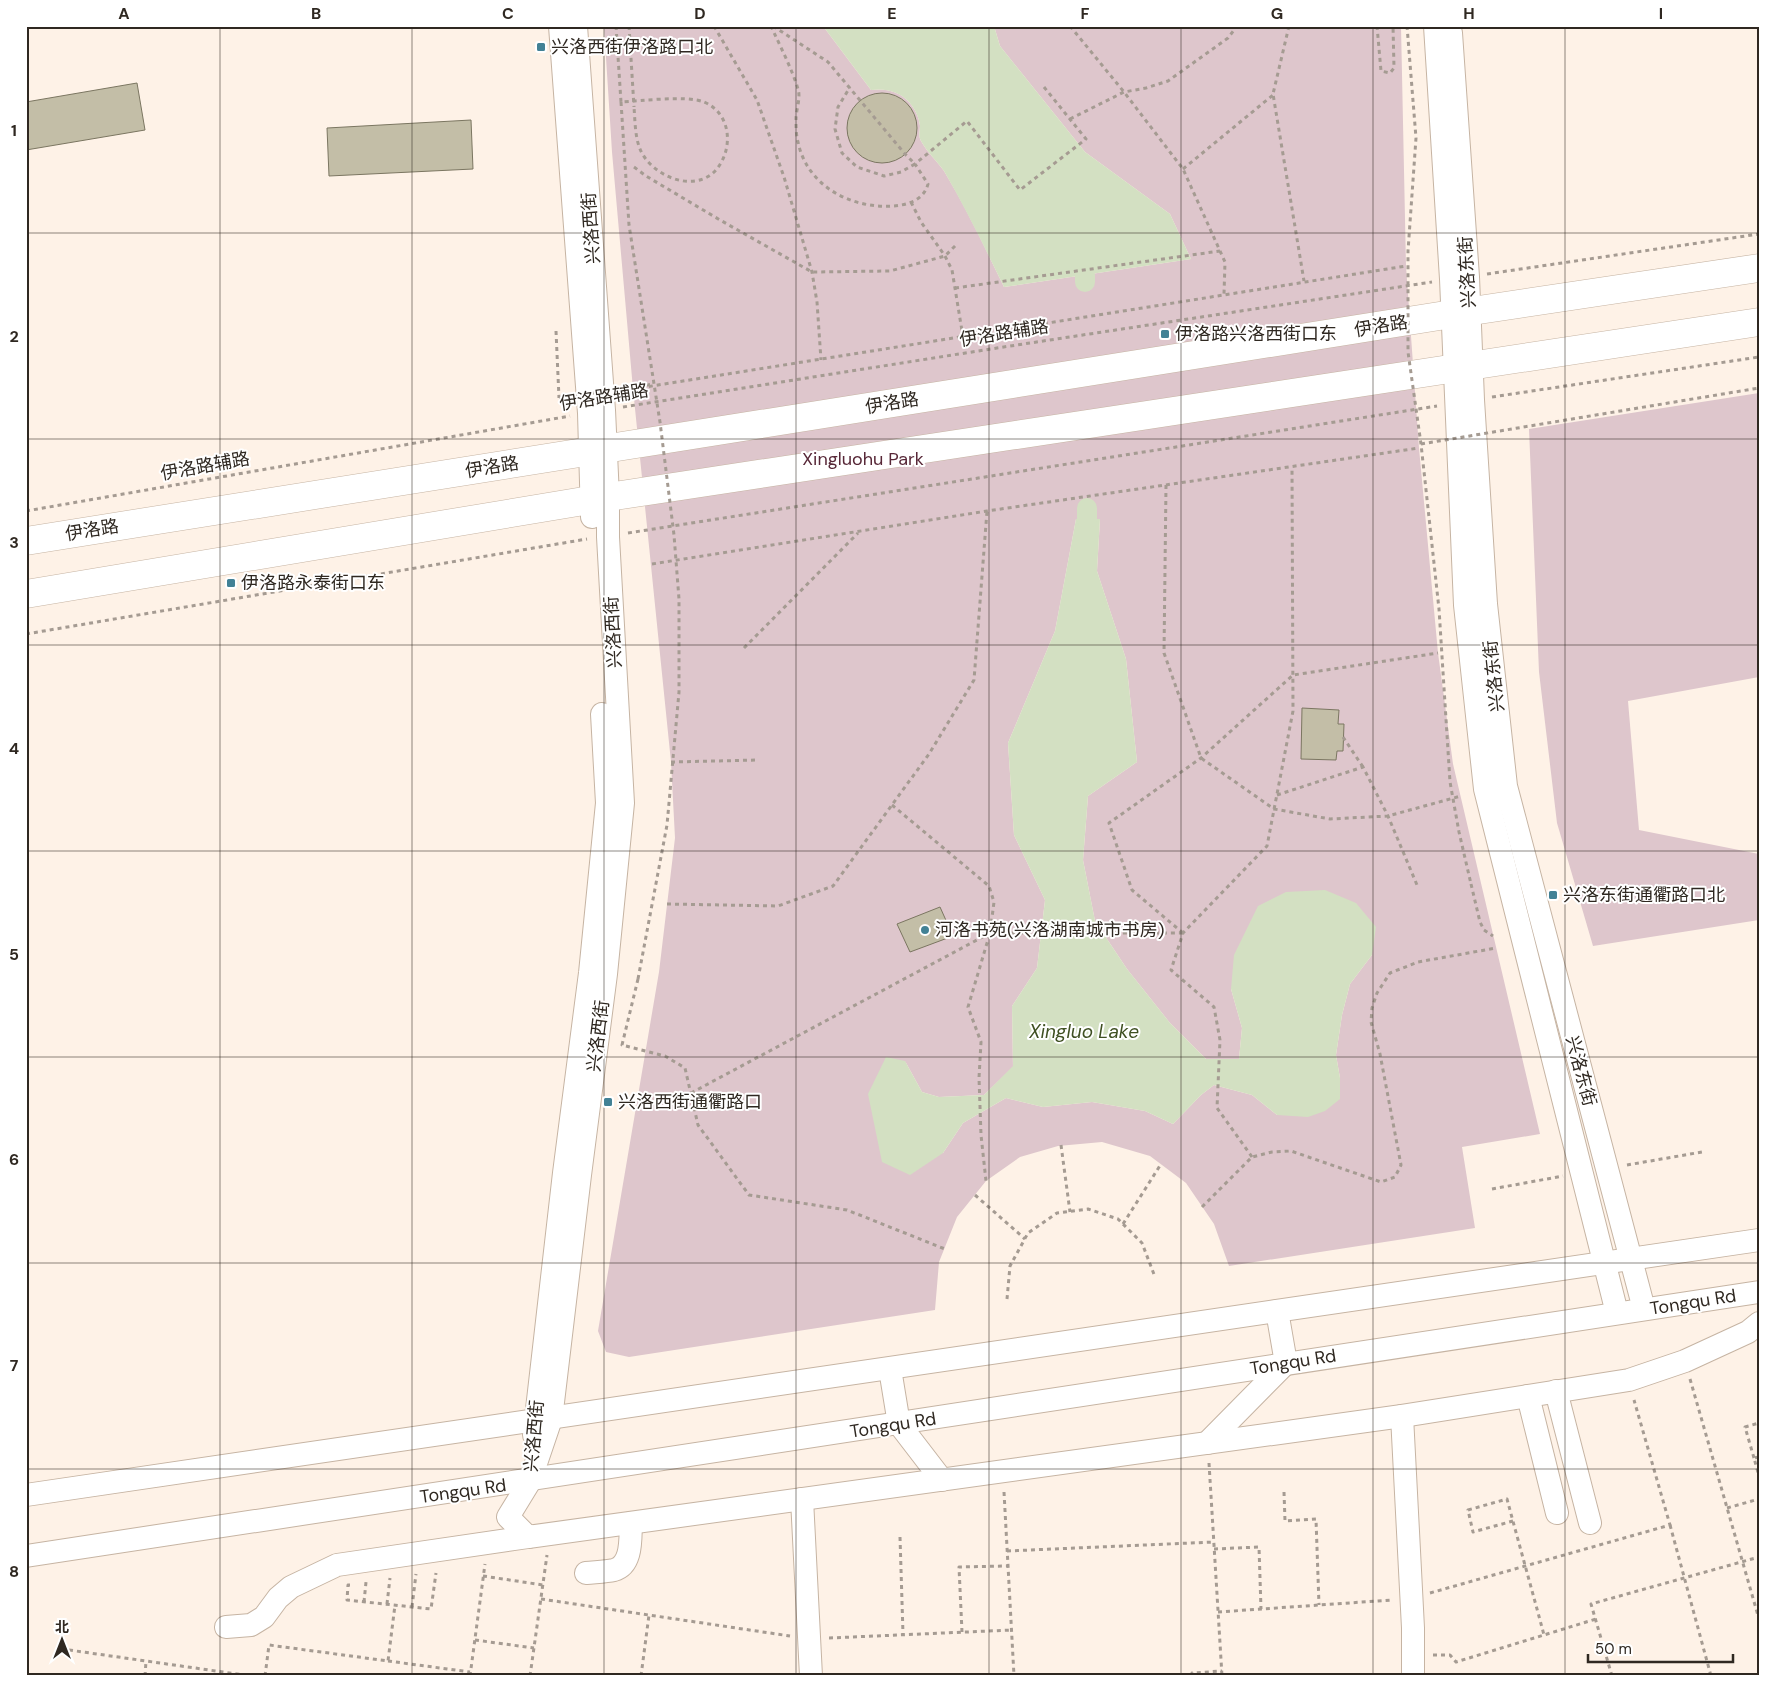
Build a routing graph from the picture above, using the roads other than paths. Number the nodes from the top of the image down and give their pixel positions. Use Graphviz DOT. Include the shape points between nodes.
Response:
graph roads {
  1 [pos="560,26"];
  2 [pos="576,26"];
  3 [pos="1435,26"];
  4 [pos="1450,26"];
  5 [pos="1759,268"];
  6 [pos="1460,313"];
  7 [pos="1759,322"];
  8 [pos="1463,367"];
  9 [pos="596,411"];
  10 [pos="598,450"];
  11 [pos="600,498"];
  12 [pos="26,541"];
  13 [pos="26,594"];
  14 [pos="1759,1240"];
  15 [pos="1631,1259"];
  16 [pos="1603,1263"];
  17 [pos="1759,1292"];
  18 [pos="1644,1309"];
  19 [pos="1276,1311"];
  20 [pos="1617,1313"];
  21 [pos="1759,1323"];
  22 [pos="1286,1363"];
  23 [pos="890,1369"];
  24 [pos="1556,1392"];
  25 [pos="1528,1396"];
  26 [pos="1402,1416"];
  27 [pos="543,1420"];
  28 [pos="899,1424"];
  29 [pos="1207,1443"];
  30 [pos="942,1480"];
  31 [pos="530,1481"];
  32 [pos="26,1495"];
  33 [pos="802,1499"];
  34 [pos="1557,1514"];
  35 [pos="631,1523"];
  36 [pos="1590,1523"];
  37 [pos="539,1536"];
  38 [pos="26,1556"];
  39 [pos="586,1573"];
  40 [pos="226,1627"];
  41 [pos="1413,1665"];
  42 [pos="811,1676"];
  1 -- 9 [label="street, 兴洛西街"];
  2 -- 9 [label="street, 兴洛西街"];
  3 -- 6 [label="street, 兴洛东街" via="1451,279"];
  4 -- 6 [label="street, 兴洛东街" via="1468,276"];
  5 -- 6 [label="main road, 伊洛路"];
  6 -- 8 [label="street, 兴洛东街"];
  6 -- 10 [label="main road, 伊洛路"];
  7 -- 8 [label="main road"];
  8 -- 11 [label="main road"];
  8 -- 15 [label="street, 兴洛东街" via="1506,786"];
  8 -- 16 [label="street, 兴洛东街" via="1465,605 1485,789"];
  9 -- 10 [label="street, 兴洛西街"];
  10 -- 11 [label="street, 兴洛西街"];
  10 -- 12 [label="main road, 伊洛路"];
  11 -- 13 [label="main road"];
  11 -- 27 [label="street, 兴洛西街" via="600,537 623,803 606,974 580,1175"];
  14 -- 15 [label="street"];
  15 -- 16 [label="street"];
  15 -- 18 [label="street, 兴洛东街"];
  16 -- 19 [label="street"];
  16 -- 20 [label="street, 兴洛东街"];
  17 -- 18 [label="street, Tongqu Rd"];
  18 -- 20 [label="street, Tongqu Rd"];
  19 -- 22 [label="street"];
  19 -- 23 [label="street"];
  20 -- 22 [label="street, Tongqu Rd"];
  21 -- 24 [label="street" via="1748,1332 1684,1361 1629,1380"];
  22 -- 28 [label="street, Tongqu Rd"];
  22 -- 29 [label="street"];
  23 -- 27 [label="street"];
  23 -- 28 [label="street"];
  24 -- 25 [label="street"];
  24 -- 36 [label="street"];
  25 -- 26 [label="street"];
  25 -- 34 [label="street"];
  26 -- 29 [label="street"];
  26 -- 41 [label="street"];
  27 -- 31 [label="street, 兴洛西街"];
  27 -- 32 [label="street"];
  28 -- 30 [label="street"];
  28 -- 31 [label="street, Tongqu Rd"];
  29 -- 30 [label="street"];
  30 -- 33 [label="street"];
  31 -- 37 [label="street, 兴洛西街" via="508,1517"];
  31 -- 38 [label="street, Tongqu Rd"];
  33 -- 35 [label="street"];
  33 -- 42 [label="street"];
  35 -- 37 [label="street"];
  35 -- 39 [label="street" via="626,1560 617,1569"];
  37 -- 40 [label="street" via="337,1565 291,1587 264,1617 251,1625"];
}
